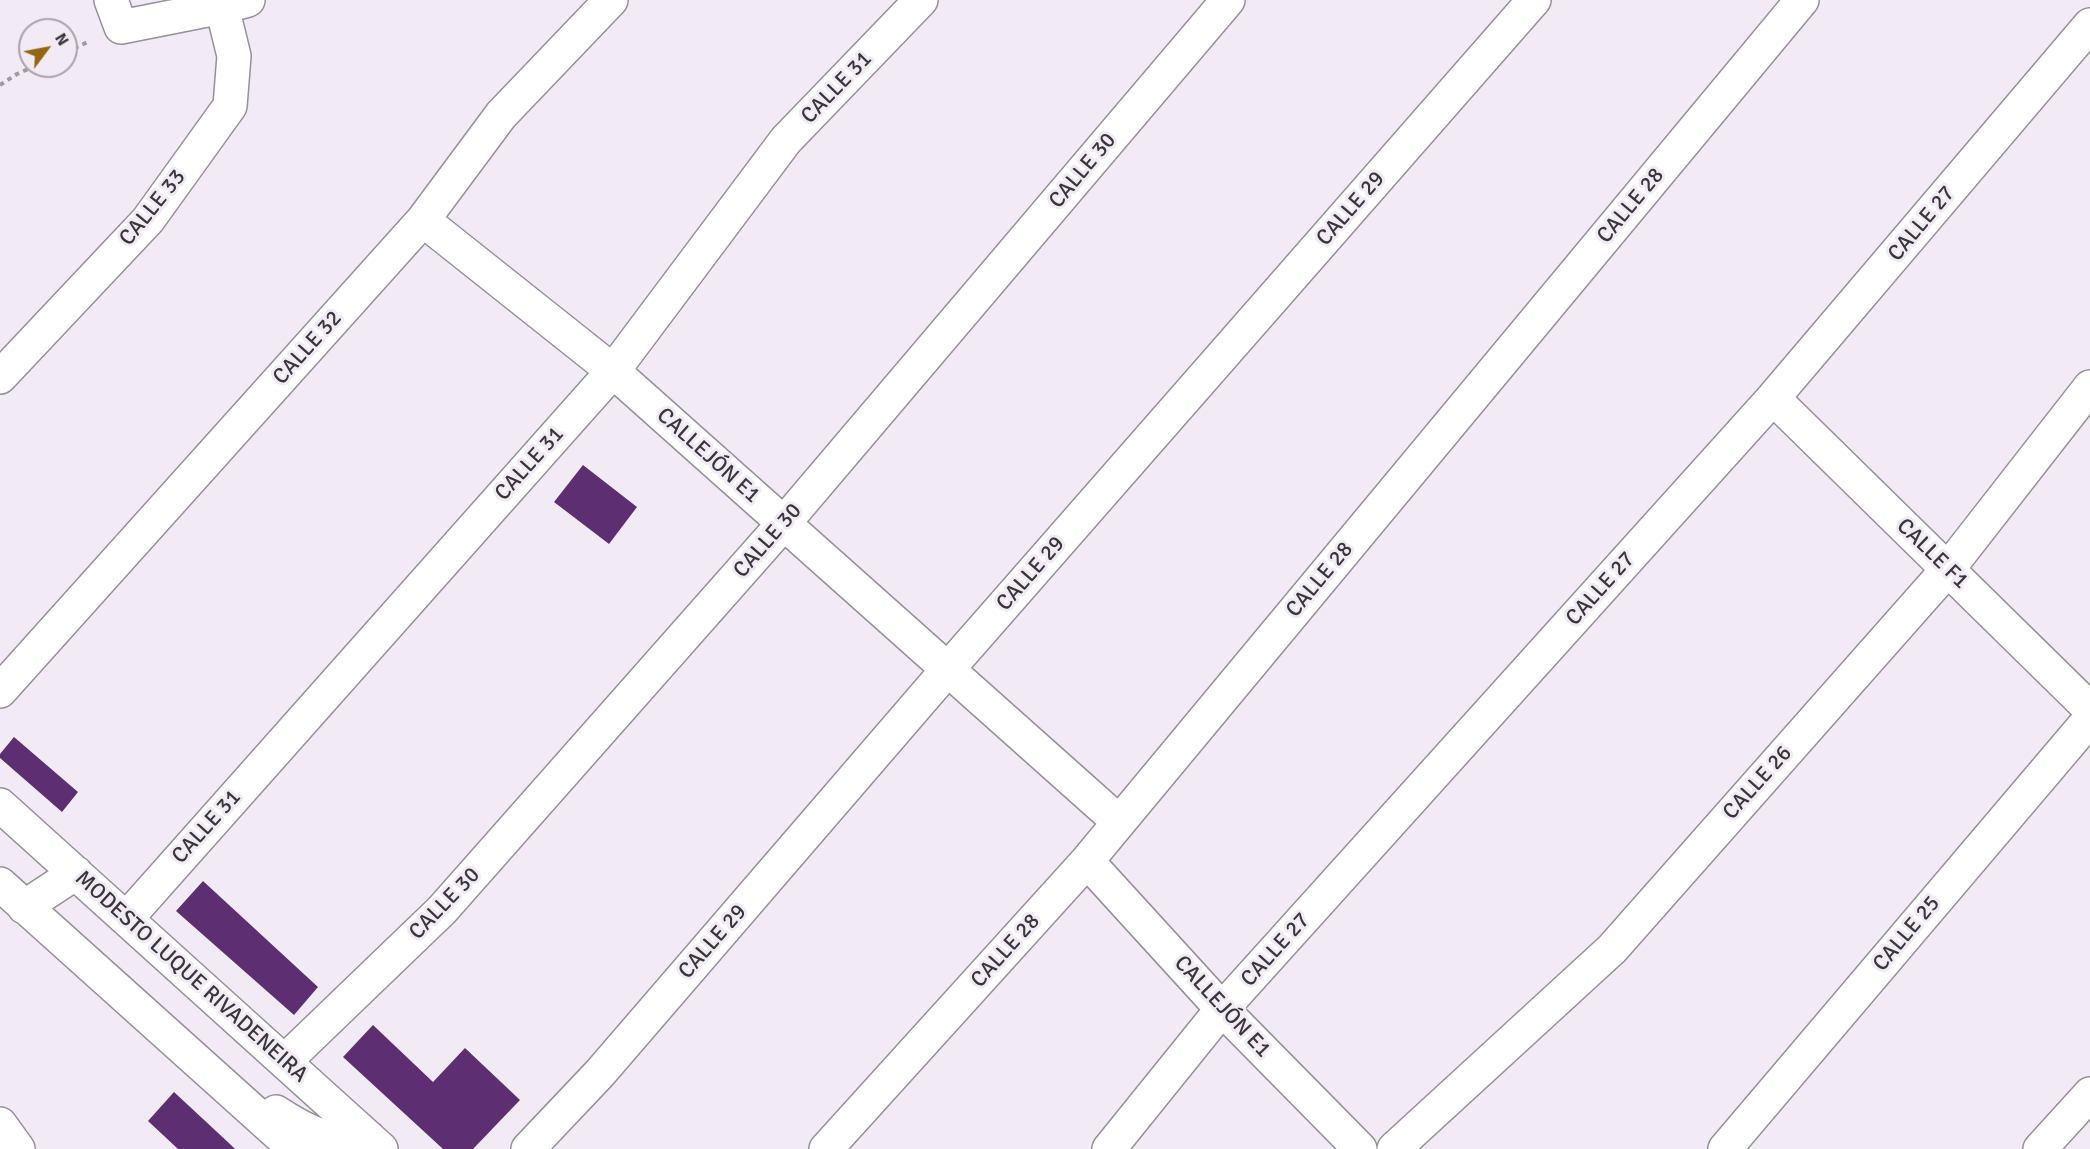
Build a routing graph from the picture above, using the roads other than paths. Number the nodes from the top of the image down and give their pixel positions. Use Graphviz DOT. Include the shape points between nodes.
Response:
graph roads {
  1 [pos="611,0"];
  2 [pos="921,0"];
  3 [pos="1228,0"];
  4 [pos="1534,0"];
  5 [pos="1802,0"];
  6 [pos="235,4"];
  7 [pos="116,14"];
  8 [pos="2090,25"];
  9 [pos="423,220"];
  10 [pos="613,371"];
  11 [pos="0,377"];
  12 [pos="2090,387"];
  13 [pos="1773,398"];
  14 [pos="784,523"];
  15 [pos="1948,569"];
  16 [pos="948,669"];
  17 [pos="0,691"];
  18 [pos="2090,709"];
  19 [pos="2090,719"];
  20 [pos="0,805"];
  21 [pos="1119,822"];
  22 [pos="1088,861"];
  23 [pos="76,873"];
  24 [pos="0,884"];
  25 [pos="24,907"];
  26 [pos="127,918"];
  27 [pos="1222,1009"];
  28 [pos="285,1061"];
  29 [pos="212,1075"];
  30 [pos="2090,1094"];
  31 [pos="0,1124"];
  32 [pos="375,1144"];
  33 [pos="18,1149"];
  34 [pos="295,1149"];
  35 [pos="528,1149"];
  36 [pos="826,1149"];
  37 [pos="1108,1149"];
  38 [pos="1360,1149"];
  39 [pos="1394,1149"];
  40 [pos="1725,1149"];
  41 [pos="2040,1149"];
  1 -- 9 [label="street, CALLE 32" via="501,115"];
  2 -- 10 [label="street, CALLE 31" via="786,140"];
  3 -- 14 [label="street, CALLE 30"];
  4 -- 16 [label="street, CALLE 29"];
  5 -- 21 [label="street, CALLE 28"];
  6 -- 7 [label="street"];
  6 -- 11 [label="street, CALLE 33" via="230,106 148,220"];
  8 -- 13 [label="street, CALLE 27"];
  9 -- 10 [label="street, CALLEJÓN E1"];
  9 -- 17 [label="street, CALLE 32"];
  10 -- 14 [label="street, CALLEJÓN E1"];
  10 -- 26 [label="street, CALLE 31"];
  12 -- 15 [label="street, CALLE 26"];
  13 -- 15 [label="street, CALLE F1"];
  13 -- 27 [label="street, CALLE 27"];
  14 -- 16 [label="street, CALLEJÓN E1"];
  14 -- 28 [label="street, CALLE 30" via="442,910"];
  15 -- 18 [label="street, CALLE F1"];
  15 -- 39 [label="street, CALLE 26" via="1611,949"];
  16 -- 21 [label="street, CALLEJÓN E1"];
  16 -- 35 [label="street, CALLE 29" via="600,1073"];
  19 -- 40 [label="street, CALLE 25"];
  20 -- 23 [label="street, MODESTO LUQUE RIVADENEIRA"];
  21 -- 22 [label="street, CALLE 28"];
  22 -- 27 [label="street, CALLEJÓN E1"];
  22 -- 36 [label="street, CALLE 28"];
  23 -- 25 [label="street"];
  23 -- 26 [label="street, MODESTO LUQUE RIVADENEIRA"];
  24 -- 25 [label="street"];
  25 -- 29 [label="street"];
  26 -- 28 [label="street, MODESTO LUQUE RIVADENEIRA"];
  27 -- 37 [label="street, CALLE 27"];
  27 -- 38 [label="street, CALLEJÓN E1"];
  28 -- 32 [label="street, MODESTO LUQUE RIVADENEIRA"];
  29 -- 32 [label="street" via="317,1138 343,1144"];
  29 -- 34 [label="street"];
  30 -- 41 [label="street"];
  31 -- 33 [label="street"];
}
